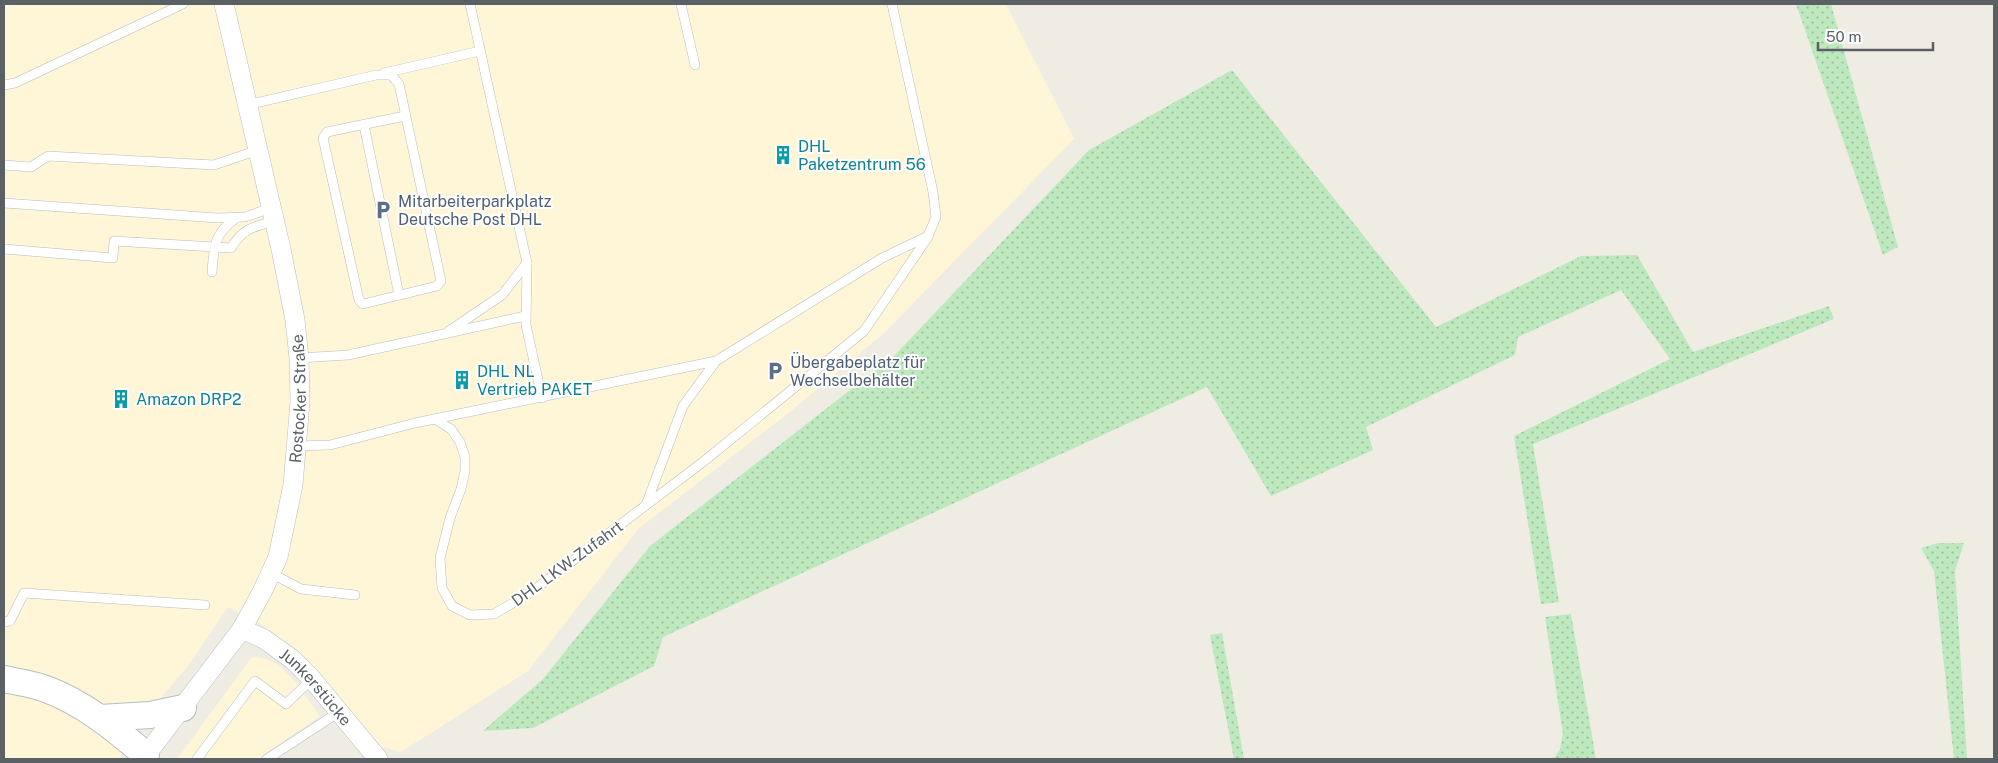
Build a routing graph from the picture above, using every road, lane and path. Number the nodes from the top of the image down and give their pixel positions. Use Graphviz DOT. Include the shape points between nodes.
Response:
graph roads {
  1 [pos="184,4"];
  2 [pos="224,4"];
  3 [pos="470,4"];
  4 [pos="681,4"];
  5 [pos="892,4"];
  6 [pos="480,51"];
  7 [pos="695,65"];
  8 [pos="376,75"];
  9 [pos="4,85"];
  10 [pos="248,105"];
  11 [pos="405,116"];
  12 [pos="364,125"];
  13 [pos="258,150"];
  14 [pos="4,165"];
  15 [pos="4,203"];
  16 [pos="273,215"];
  17 [pos="236,217"];
  18 [pos="928,236"];
  19 [pos="214,247"];
  20 [pos="4,249"];
  21 [pos="526,263"];
  22 [pos="212,272"];
  23 [pos="399,295"];
  24 [pos="525,316"];
  25 [pos="444,334"];
  26 [pos="299,358"];
  27 [pos="716,360"];
  28 [pos="542,398"];
  29 [pos="435,419"];
  30 [pos="296,446"];
  31 [pos="646,505"];
  32 [pos="271,573"];
  33 [pos="355,595"];
  34 [pos="205,605"];
  35 [pos="4,622"];
  36 [pos="242,629"];
  37 [pos="4,679"];
  38 [pos="312,679"];
  39 [pos="182,708"];
  40 [pos="339,712"];
  41 [pos="100,718"];
  42 [pos="144,757"];
  43 [pos="197,759"];
  44 [pos="267,759"];
  45 [pos="378,759"];
  1 -- 9 [label="lane"];
  2 -- 10 [label="street, Rostocker Straße"];
  3 -- 6 [label="lane"];
  4 -- 7 [label="lane"];
  5 -- 18 [label="lane, DHL LKW-Zufahrt" via="936,217"];
  6 -- 8 [label="lane"];
  6 -- 21 [label="lane"];
  8 -- 10 [label="lane"];
  8 -- 11 [label="lane" via="390,75 399,84"];
  10 -- 13 [label="street, Rostocker Straße"];
  11 -- 12 [label="lane"];
  11 -- 23 [label="lane" via="441,281 437,286"];
  12 -- 23 [label="lane"];
  12 -- 23 [label="lane" via="326,132 323,138 359,300 363,304"];
  13 -- 14 [label="lane" via="214,165 48,156 31,167"];
  13 -- 16 [label="street, Rostocker Straße"];
  15 -- 17 [label="lane"];
  16 -- 17 [label="lane"];
  16 -- 19 [label="lane" via="248,229 231,248"];
  16 -- 26 [label="street, Rostocker Straße" via="289,287"];
  17 -- 19 [label="lane" via="224,227"];
  18 -- 27 [label="lane" via="882,258"];
  18 -- 31 [label="lane, DHL LKW-Zufahrt" via="864,331 704,462"];
  19 -- 20 [label="lane" via="114,241 113,258"];
  19 -- 22 [label="lane"];
  21 -- 24 [label="lane"];
  21 -- 25 [label="lane" via="502,295"];
  24 -- 25 [label="lane"];
  24 -- 28 [label="lane"];
  25 -- 26 [label="lane" via="348,355"];
  26 -- 30 [label="street, Rostocker Straße"];
  27 -- 28 [label="lane"];
  27 -- 31 [label="lane" via="683,406"];
  28 -- 29 [label="lane"];
  29 -- 30 [label="lane" via="330,445"];
  29 -- 31 [label="lane, DHL LKW-Zufahrt" via="451,429 466,457 465,471 440,558 442,588 452,606 470,615 494,614 530,593"];
  30 -- 32 [label="street, Rostocker Straße" via="286,522"];
  32 -- 33 [label="lane" via="301,589"];
  32 -- 36 [label="street, Rostocker Straße"];
  34 -- 35 [label="lane" via="24,594 10,621"];
  36 -- 38 [label="street, Junkerstücke" via="292,659"];
  36 -- 39 [label="street, Rostocker Straße"];
  37 -- 41 [label="street" via="44,688 74,701"];
  38 -- 40 [label="street, Junkerstücke"];
  38 -- 43 [label="lane" via="286,704 254,681"];
  39 -- 41 [label="street" via="150,715"];
  39 -- 42 [label="street, Rostocker Straße"];
  40 -- 44 [label="lane"];
  40 -- 45 [label="street, Junkerstücke"];
  41 -- 42 [label="street"];
}
